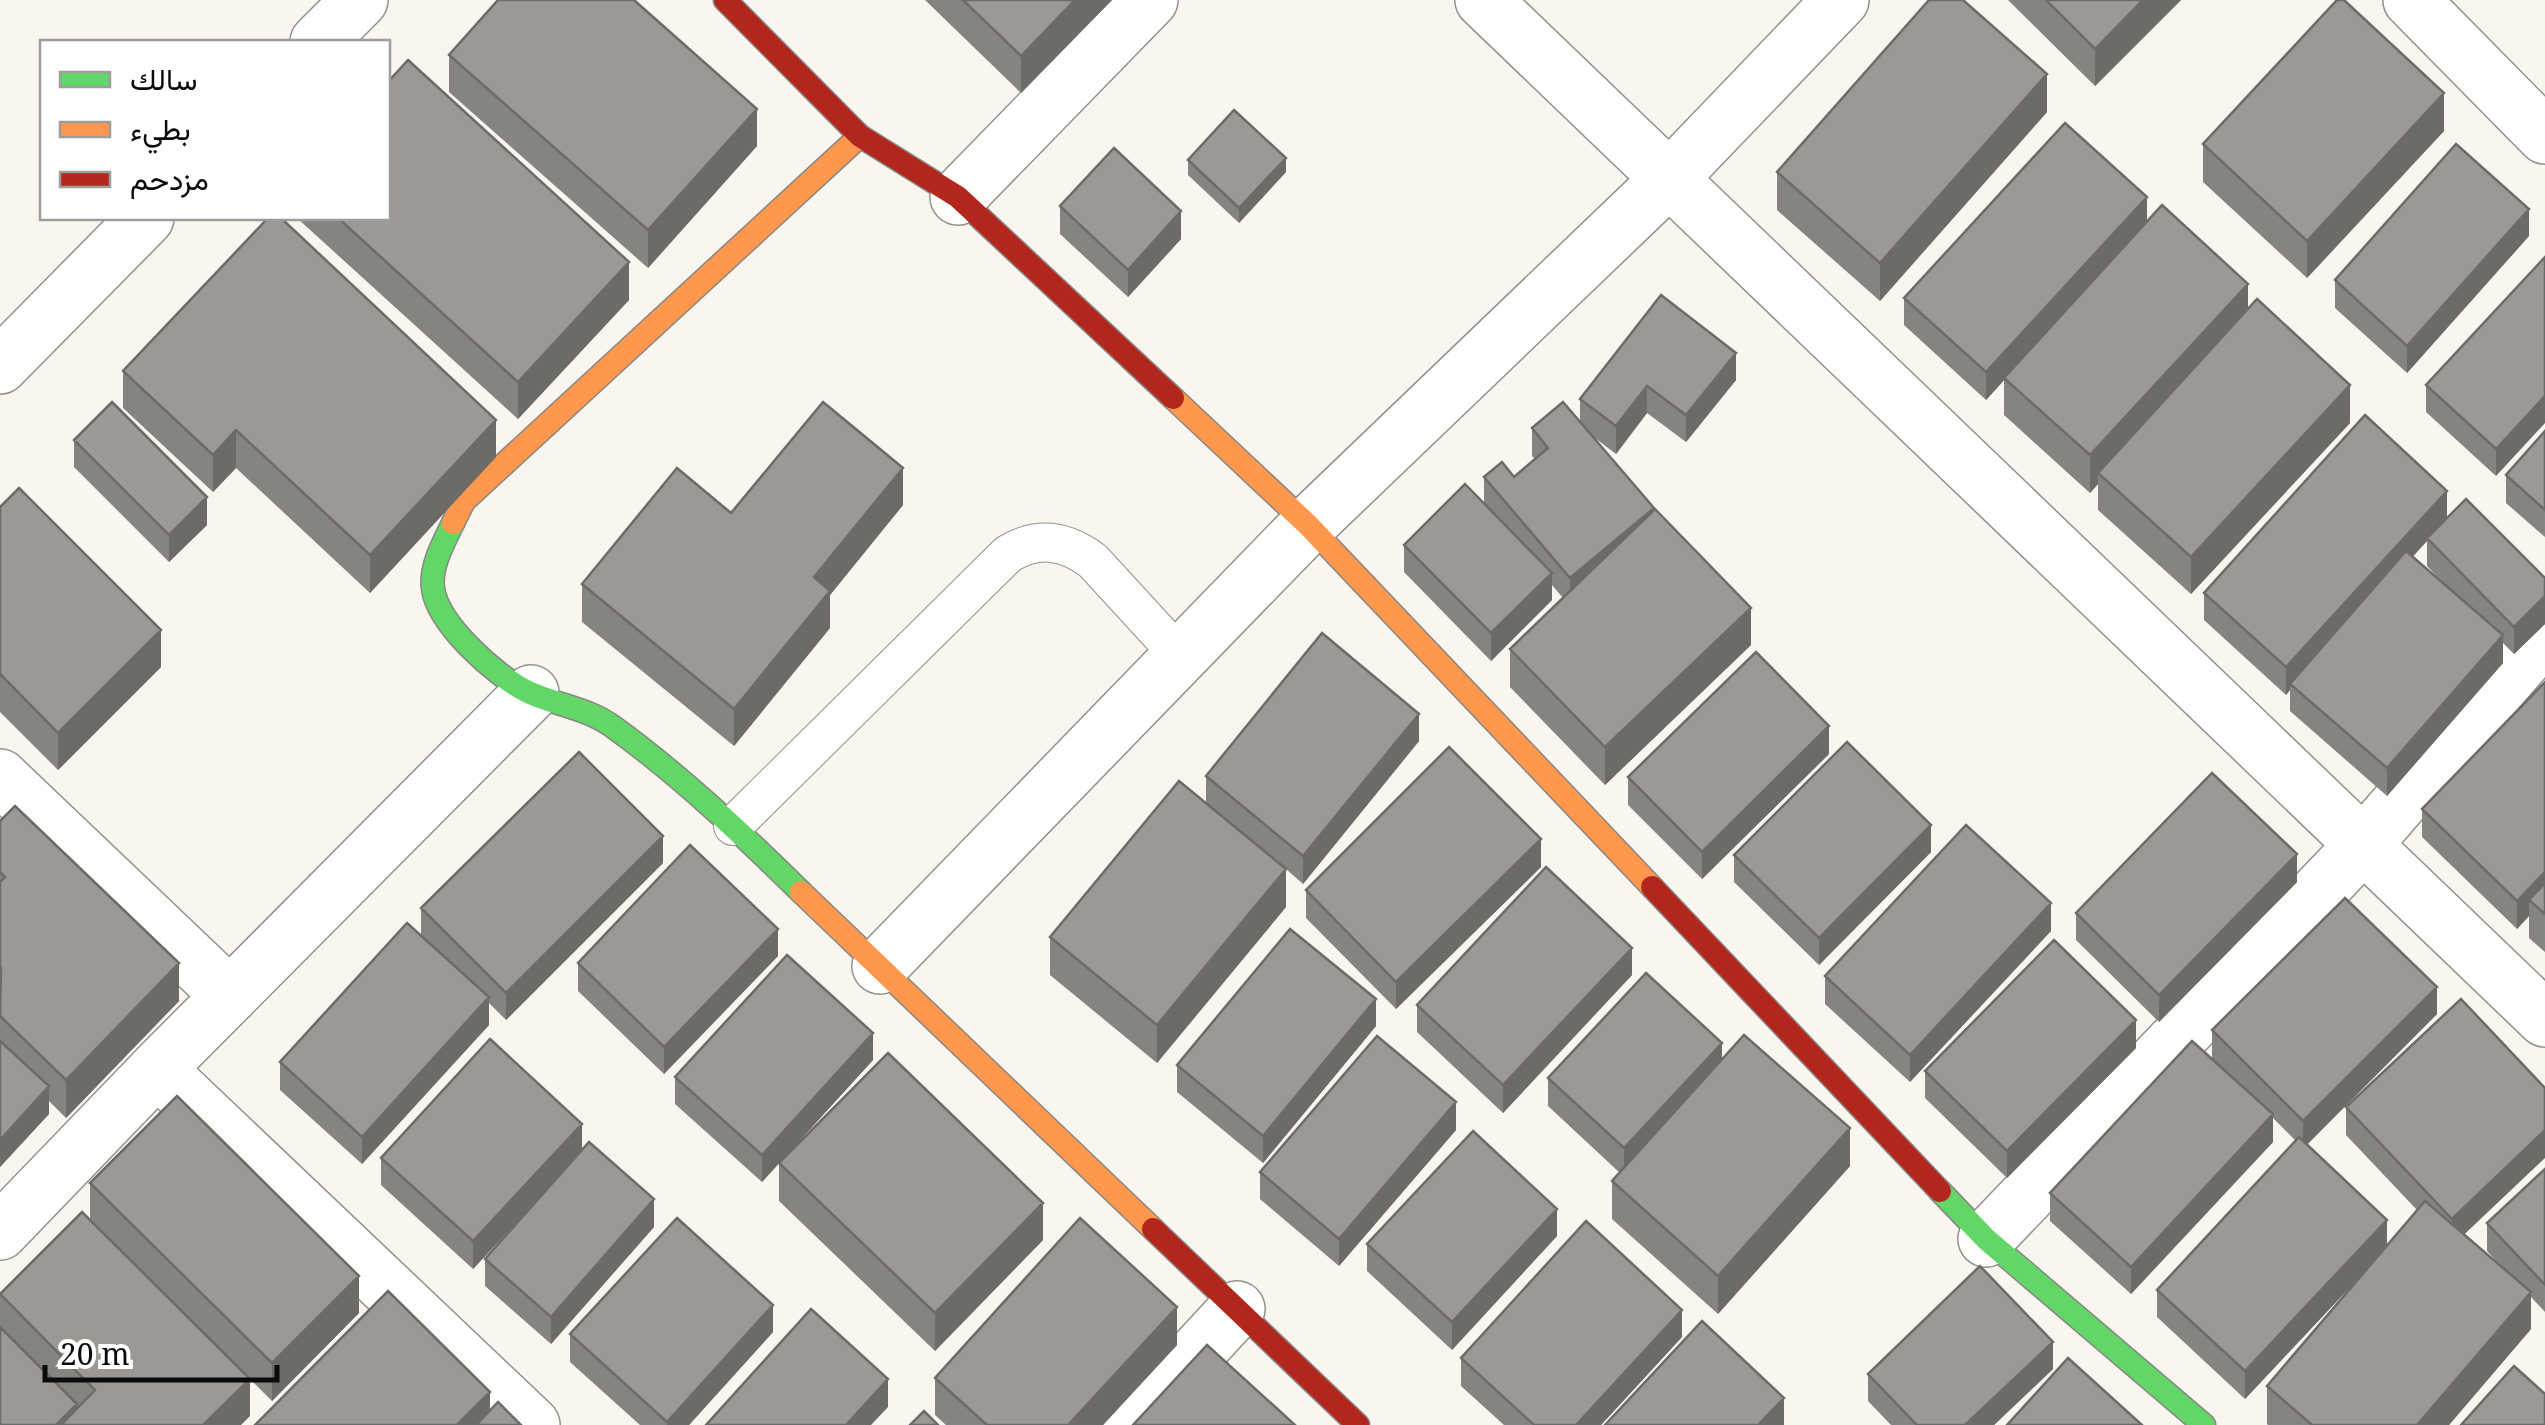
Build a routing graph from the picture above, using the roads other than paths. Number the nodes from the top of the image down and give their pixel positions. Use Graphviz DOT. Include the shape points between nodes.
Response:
graph roads {
  1 [pos="360,0"];
  2 [pos="725,0"];
  3 [pos="1150,0"];
  4 [pos="1483,0"];
  5 [pos="1842,0"];
  6 [pos="2411,0"];
  7 [pos="320,40"];
  8 [pos="860,136"];
  9 [pos="2545,136"];
  10 [pos="1670,178"];
  11 [pos="958,197"];
  12 [pos="144,220"];
  13 [pos="0,366"];
  14 [pos="1308,526"];
  15 [pos="2545,635"];
  16 [pos="1181,657"];
  17 [pos="531,693"];
  18 [pos="0,776"];
  19 [pos="734,826"];
  20 [pos="2363,845"];
  21 [pos="880,966"];
  22 [pos="230,996"];
  23 [pos="2545,1019"];
  24 [pos="157,1069"];
  25 [pos="0,1232"];
  26 [pos="1986,1240"];
  27 [pos="1237,1309"];
  28 [pos="532,1425"];
  29 [pos="1130,1425"];
  30 [pos="1358,1425"];
  31 [pos="2204,1425"];
  1 -- 7 [label="street"];
  2 -- 8 [label="street"];
  3 -- 11 [label="street"];
  4 -- 10 [label="street"];
  5 -- 10 [label="street"];
  6 -- 9 [label="street"];
  8 -- 11 [label="street"];
  8 -- 17 [label="street" via="464,502 438,551 434,588 450,626 496,671"];
  10 -- 14 [label="street"];
  10 -- 20 [label="street"];
  11 -- 14 [label="street"];
  12 -- 13 [label="street"];
  14 -- 16 [label="street"];
  14 -- 26 [label="street"];
  15 -- 20 [label="street"];
  16 -- 19 [label="lane" via="1077,548 1023,545"];
  16 -- 21 [label="street"];
  17 -- 19 [label="street" via="611,725"];
  17 -- 22 [label="street"];
  18 -- 22 [label="street"];
  19 -- 21 [label="street"];
  20 -- 23 [label="street"];
  20 -- 26 [label="street"];
  21 -- 27 [label="street"];
  22 -- 24 [label="street"];
  24 -- 25 [label="street"];
  24 -- 28 [label="street"];
  26 -- 31 [label="street"];
  27 -- 29 [label="street"];
  27 -- 30 [label="street"];
}
